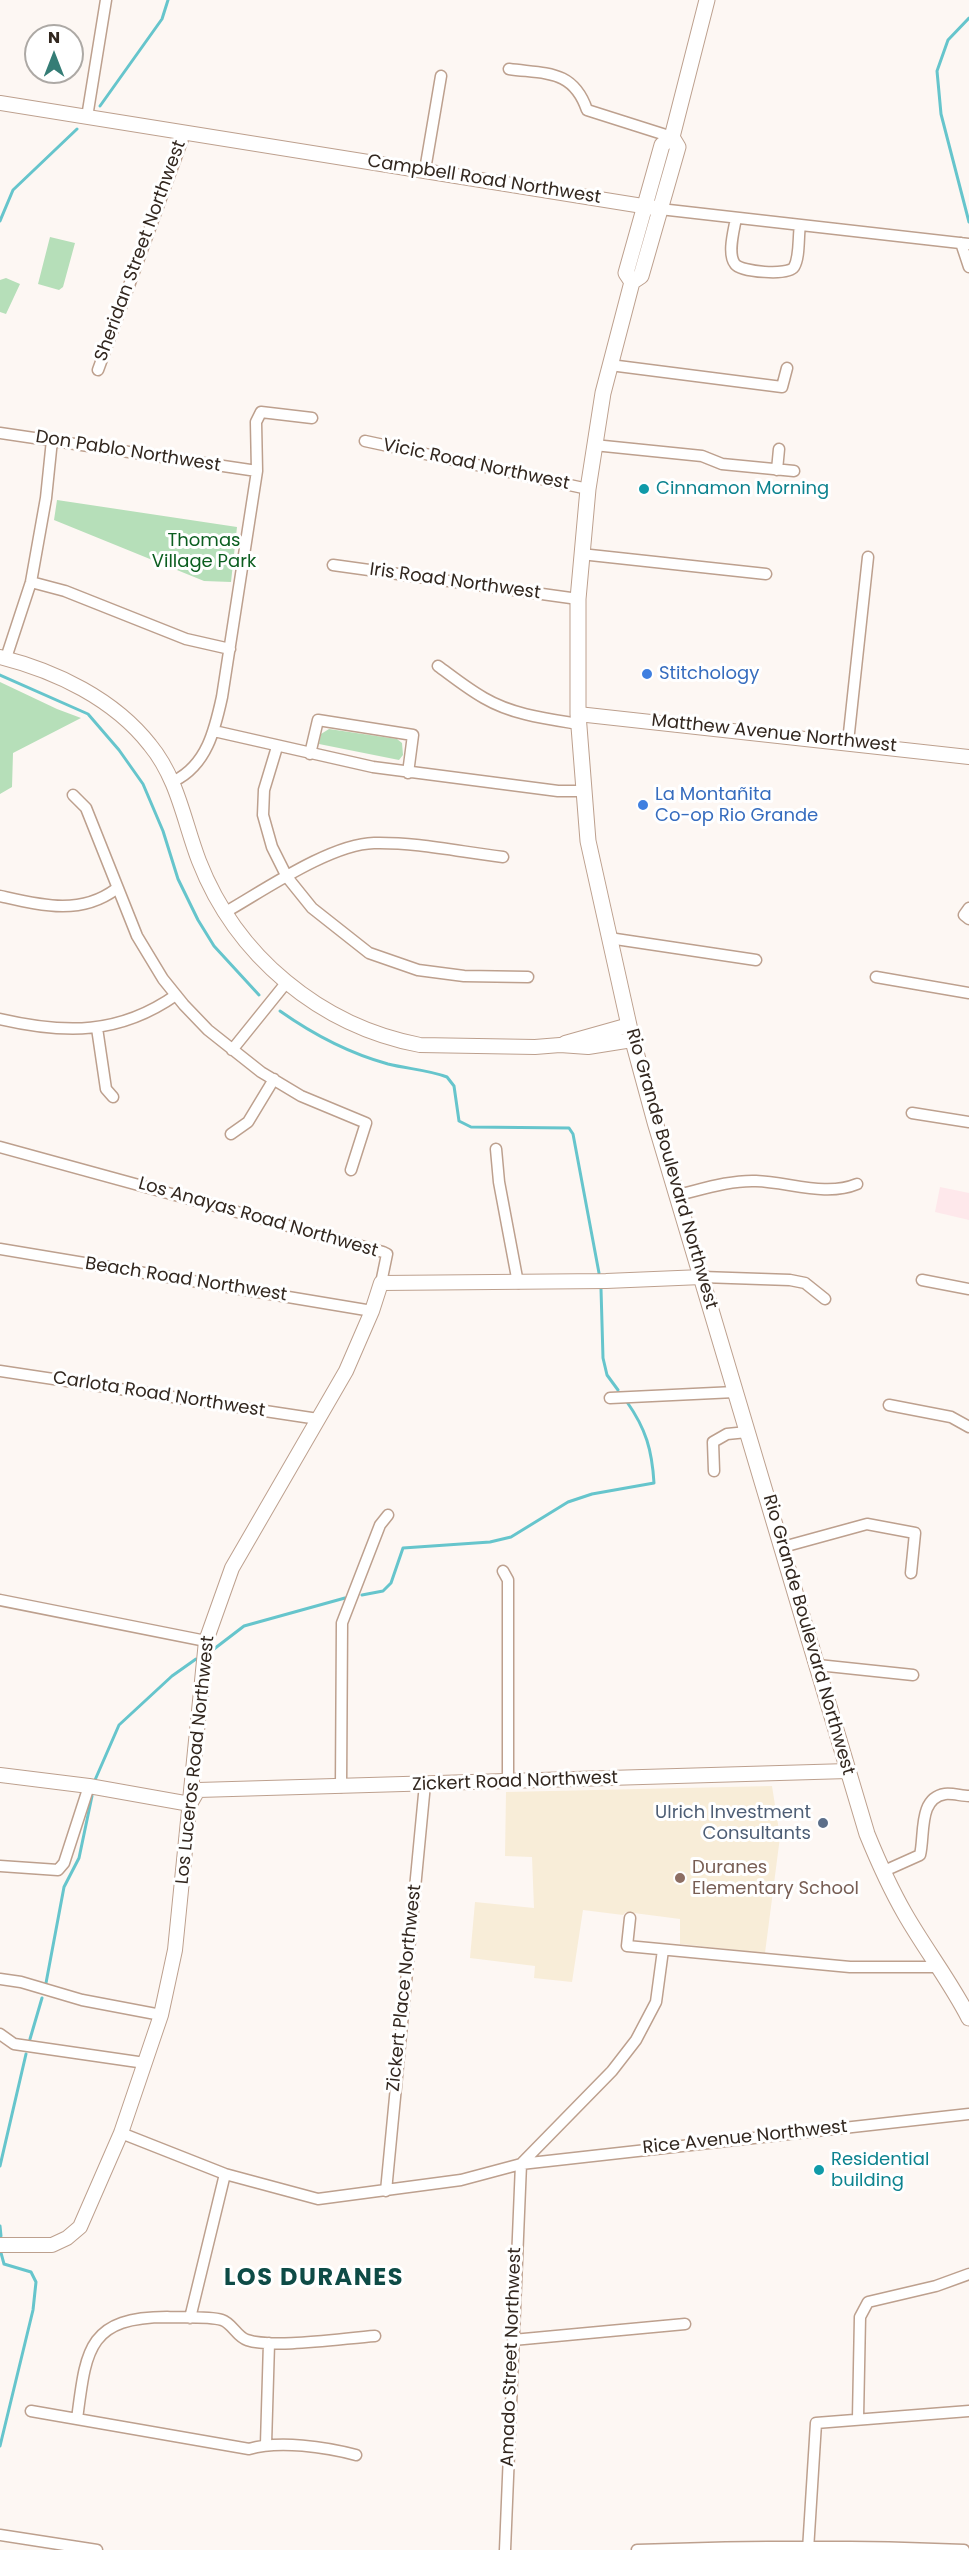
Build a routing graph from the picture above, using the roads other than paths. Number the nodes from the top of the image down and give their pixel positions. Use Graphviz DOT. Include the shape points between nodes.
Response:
graph roads {
  1 [pos="106,0"];
  2 [pos="707,0"];
  3 [pos="509,69"];
  4 [pos="441,76"];
  5 [pos="0,103"];
  6 [pos="87,117"];
  7 [pos="185,133"];
  8 [pos="672,137"];
  9 [pos="425,170"];
  10 [pos="653,208"];
  11 [pos="736,218"];
  12 [pos="800,225"];
  13 [pos="965,243"];
  14 [pos="969,267"];
  15 [pos="610,365"];
  16 [pos="787,368"];
  17 [pos="98,370"];
  18 [pos="312,418"];
  19 [pos="0,433"];
  20 [pos="52,440"];
  21 [pos="365,441"];
  22 [pos="594,445"];
  23 [pos="779,450"];
  24 [pos="777,470"];
  25 [pos="257,471"];
  26 [pos="794,471"];
  27 [pos="588,489"];
  28 [pos="581,554"];
  29 [pos="868,557"];
  30 [pos="333,565"];
  31 [pos="766,574"];
  32 [pos="31,582"];
  33 [pos="578,599"];
  34 [pos="230,650"];
  35 [pos="3,658"];
  36 [pos="438,666"];
  37 [pos="579,719"];
  38 [pos="214,731"];
  39 [pos="848,742"];
  40 [pos="277,747"];
  41 [pos="310,753"];
  42 [pos="969,757"];
  43 [pos="408,773"];
  44 [pos="174,781"];
  45 [pos="583,790"];
  46 [pos="73,795"];
  47 [pos="503,857"];
  48 [pos="287,878"];
  49 [pos="116,889"];
  50 [pos="0,896"];
  51 [pos="969,908"];
  52 [pos="224,913"];
  53 [pos="969,919"];
  54 [pos="609,938"];
  55 [pos="756,960"];
  56 [pos="528,977"];
  57 [pos="876,977"];
  58 [pos="286,983"];
  59 [pos="969,993"];
  60 [pos="176,995"];
  61 [pos="0,1019"];
  62 [pos="97,1028"];
  63 [pos="631,1033"];
  64 [pos="232,1050"];
  65 [pos="274,1079"];
  66 [pos="114,1096"];
  67 [pos="912,1113"];
  68 [pos="969,1122"];
  69 [pos="231,1134"];
  70 [pos="0,1147"];
  71 [pos="496,1149"];
  72 [pos="351,1170"];
  73 [pos="857,1184"];
  74 [pos="678,1196"];
  75 [pos="0,1249"];
  76 [pos="702,1277"];
  77 [pos="922,1280"];
  78 [pos="518,1283"];
  79 [pos="381,1284"];
  80 [pos="969,1289"];
  81 [pos="825,1299"];
  82 [pos="372,1311"];
  83 [pos="0,1371"];
  84 [pos="735,1392"];
  85 [pos="610,1398"];
  86 [pos="889,1405"];
  87 [pos="318,1419"];
  88 [pos="969,1427"];
  89 [pos="747,1432"];
  90 [pos="714,1471"];
  91 [pos="388,1515"];
  92 [pos="783,1547"];
  93 [pos="503,1571"];
  94 [pos="910,1573"];
  95 [pos="0,1600"];
  96 [pos="206,1641"];
  97 [pos="818,1665"];
  98 [pos="913,1675"];
  99 [pos="848,1771"];
  100 [pos="0,1775"];
  101 [pos="508,1782"];
  102 [pos="425,1784"];
  103 [pos="89,1786"];
  104 [pos="341,1787"];
  105 [pos="969,1796"];
  106 [pos="190,1804"];
  107 [pos="0,1866"];
  108 [pos="882,1872"];
  109 [pos="630,1918"];
  110 [pos="663,1950"];
  111 [pos="939,1967"];
  112 [pos="0,1979"];
  113 [pos="963,1992"];
  114 [pos="161,2015"];
  115 [pos="969,2018"];
  116 [pos="0,2034"];
  117 [pos="145,2063"];
  118 [pos="969,2114"];
  119 [pos="121,2133"];
  120 [pos="521,2164"];
  121 [pos="225,2174"];
  122 [pos="386,2192"];
  123 [pos="0,2244"];
  124 [pos="969,2274"];
  125 [pos="190,2318"];
  126 [pos="685,2324"];
  127 [pos="375,2336"];
  128 [pos="513,2340"];
  129 [pos="269,2343"];
  130 [pos="31,2411"];
  131 [pos="969,2411"];
  132 [pos="858,2418"];
  133 [pos="77,2419"];
  134 [pos="266,2444"];
  135 [pos="356,2455"];
  136 [pos="0,2535"];
  137 [pos="759,2548"];
  138 [pos="808,2548"];
  139 [pos="97,2550"];
  140 [pos="505,2550"];
  141 [pos="637,2550"];
  142 [pos="653,2550"];
  143 [pos="964,2550"];
  1 -- 6 [label="street"];
  2 -- 8 [label="main road, Rio Grande Boulevard Northwest"];
  3 -- 8 [label="street" via="556,75 577,88 587,110"];
  4 -- 9 [label="street"];
  5 -- 6 [label="street, Campbell Road Northwest"];
  6 -- 7 [label="street, Campbell Road Northwest"];
  7 -- 9 [label="street, Campbell Road Northwest"];
  7 -- 17 [label="street, Sheridan Street Northwest"];
  8 -- 10 [label="main road, Rio Grande Boulevard Northwest" via="678,147"];
  9 -- 10 [label="street, Campbell Road Northwest"];
  10 -- 11 [label="street, Campbell Road Northwest"];
  10 -- 15 [label="main road, Rio Grande Boulevard Northwest" via="641,276 632,282"];
  11 -- 12 [label="street, Campbell Road Northwest"];
  11 -- 12 [label="street" via="731,256 734,264 770,272 790,271 795,266"];
  12 -- 13 [label="street, Campbell Road Northwest"];
  13 -- 14 [label="street"];
  15 -- 16 [label="street" via="782,387"];
  15 -- 22 [label="main road, Rio Grande Boulevard Northwest"];
  18 -- 25 [label="street" via="261,412 256,422"];
  19 -- 20 [label="street, Don Pablo Northwest"];
  20 -- 25 [label="street, Don Pablo Northwest"];
  20 -- 32 [label="street"];
  21 -- 27 [label="street, Vicic Road Northwest"];
  22 -- 24 [label="street" via="702,456 722,464"];
  22 -- 27 [label="main road, Rio Grande Boulevard Northwest"];
  23 -- 24 [label="street"];
  24 -- 26 [label="street"];
  25 -- 34 [label="street"];
  27 -- 28 [label="main road, Rio Grande Boulevard Northwest"];
  28 -- 31 [label="street"];
  28 -- 33 [label="main road, Rio Grande Boulevard Northwest"];
  29 -- 39 [label="street"];
  30 -- 33 [label="street, Iris Road Northwest"];
  32 -- 34 [label="street" via="65,591 186,639"];
  32 -- 35 [label="street"];
  33 -- 37 [label="main road, Rio Grande Boulevard Northwest"];
  34 -- 38 [label="street"];
  35 -- 44 [label="street" via="75,685 127,718 152,746"];
  36 -- 37 [label="street, Matthew Avenue Northwest" via="493,702 542,718"];
  37 -- 39 [label="street, Matthew Avenue Northwest"];
  37 -- 45 [label="main road, Rio Grande Boulevard Northwest"];
  38 -- 40 [label="street"];
  38 -- 44 [label="street" via="196,764 186,776"];
  39 -- 42 [label="street, Matthew Avenue Northwest"];
  40 -- 41 [label="street"];
  40 -- 48 [label="street" via="264,790 263,815"];
  41 -- 43 [label="street"];
  41 -- 43 [label="street" via="318,720 413,735"];
  43 -- 45 [label="street" via="558,791"];
  44 -- 52 [label="street" via="201,864"];
  45 -- 54 [label="main road, Rio Grande Boulevard Northwest" via="588,841"];
  46 -- 49 [label="street" via="86,808"];
  47 -- 48 [label="street" via="372,843 339,850"];
  48 -- 52 [label="street"];
  48 -- 56 [label="street" via="312,908 369,953 418,970 465,976"];
  49 -- 50 [label="street" via="97,900 70,906 39,906"];
  49 -- 60 [label="street" via="137,936"];
  51 -- 53 [label="street" via="964,915"];
  52 -- 58 [label="street"];
  54 -- 55 [label="street"];
  54 -- 63 [label="main road, Rio Grande Boulevard Northwest"];
  57 -- 59 [label="street"];
  58 -- 63 [label="street" via="329,1012 405,1042 467,1047 588,1047"];
  58 -- 64 [label="street"];
  60 -- 62 [label="street" via="141,1015"];
  60 -- 64 [label="street"];
  61 -- 62 [label="street" via="56,1029"];
  62 -- 66 [label="street" via="106,1089"];
  63 -- 74 [label="main road, Rio Grande Boulevard Northwest"];
  64 -- 65 [label="street"];
  65 -- 69 [label="street" via="248,1122"];
  65 -- 72 [label="street" via="301,1096 366,1123"];
  67 -- 68 [label="street"];
  70 -- 79 [label="street, Los Anayas Road Northwest" via="383,1252 387,1260"];
  71 -- 78 [label="street"];
  73 -- 74 [label="street" via="842,1190 736,1182"];
  74 -- 76 [label="main road, Rio Grande Boulevard Northwest"];
  75 -- 82 [label="street, Beach Road Northwest"];
  76 -- 78 [label="street, Los Anayas Road Northwest"];
  76 -- 81 [label="street" via="790,1280 805,1283"];
  76 -- 84 [label="main road, Rio Grande Boulevard Northwest"];
  77 -- 80 [label="street"];
  78 -- 79 [label="street, Los Anayas Road Northwest"];
  79 -- 82 [label="street, Los Luceros Road Northwest"];
  82 -- 87 [label="street, Los Luceros Road Northwest" via="346,1371"];
  83 -- 87 [label="street, Carlota Road Northwest"];
  84 -- 85 [label="street"];
  84 -- 89 [label="main road, Rio Grande Boulevard Northwest"];
  86 -- 88 [label="street" via="951,1417"];
  87 -- 96 [label="street, Los Luceros Road Northwest" via="232,1568"];
  89 -- 90 [label="street" via="727,1434 713,1442"];
  89 -- 92 [label="main road, Rio Grande Boulevard Northwest"];
  91 -- 104 [label="street" via="380,1525 342,1623"];
  92 -- 94 [label="street" via="850,1527 890,1527 915,1533"];
  92 -- 97 [label="main road, Rio Grande Boulevard Northwest"];
  93 -- 101 [label="street" via="508,1580"];
  95 -- 96 [label="street"];
  96 -- 106 [label="street, Los Luceros Road Northwest"];
  97 -- 98 [label="street"];
  97 -- 99 [label="main road, Rio Grande Boulevard Northwest"];
  99 -- 101 [label="street, Zickert Road Northwest"];
  99 -- 108 [label="main road, Rio Grande Boulevard Northwest"];
  100 -- 103 [label="street"];
  101 -- 102 [label="street, Zickert Road Northwest"];
  102 -- 104 [label="street, Zickert Road Northwest"];
  102 -- 122 [label="street, Zickert Place Northwest"];
  103 -- 106 [label="street"];
  103 -- 107 [label="street" via="64,1863 58,1870"];
  104 -- 106 [label="street, Zickert Road Northwest" via="198,1790"];
  105 -- 108 [label="street" via="945,1794 931,1800 925,1810 920,1855"];
  106 -- 114 [label="street, Los Luceros Road Northwest" via="175,1950"];
  108 -- 111 [label="main road, Rio Grande Boulevard Northwest"];
  109 -- 110 [label="street" via="627,1946"];
  110 -- 111 [label="street" via="850,1967"];
  110 -- 120 [label="street" via="656,2002 636,2040 612,2071"];
  111 -- 113 [label="main road, Rio Grande Boulevard Northwest"];
  112 -- 114 [label="street"];
  113 -- 115 [label="main road, Rio Grande Boulevard Northwest"];
  114 -- 117 [label="street, Los Luceros Road Northwest"];
  116 -- 117 [label="street" via="14,2044"];
  117 -- 119 [label="street, Los Luceros Road Northwest"];
  118 -- 120 [label="street, Rice Avenue Northwest"];
  119 -- 121 [label="street, Rice Avenue Northwest"];
  119 -- 123 [label="street, Los Luceros Road Northwest" via="80,2227 52,2245"];
  120 -- 122 [label="street, Rice Avenue Northwest" via="460,2180"];
  120 -- 128 [label="street, Amado Street Northwest"];
  121 -- 122 [label="street, Rice Avenue Northwest" via="318,2199"];
  121 -- 125 [label="street"];
  124 -- 132 [label="street" via="868,2302 860,2317"];
  125 -- 129 [label="street" via="223,2320 245,2339"];
  125 -- 133 [label="street" via="123,2321 98,2337 88,2354"];
  126 -- 128 [label="street"];
  127 -- 129 [label="street"];
  128 -- 140 [label="street, Amado Street Northwest"];
  129 -- 134 [label="street"];
  130 -- 133 [label="street"];
  131 -- 132 [label="street"];
  132 -- 138 [label="street" via="816,2423"];
  133 -- 134 [label="street" via="249,2449"];
  134 -- 135 [label="street"];
  136 -- 139 [label="street"];
  137 -- 138 [label="street"];
  137 -- 142 [label="street"];
  138 -- 143 [label="street" via="892,2546"];
  141 -- 142 [label="street"];
}
